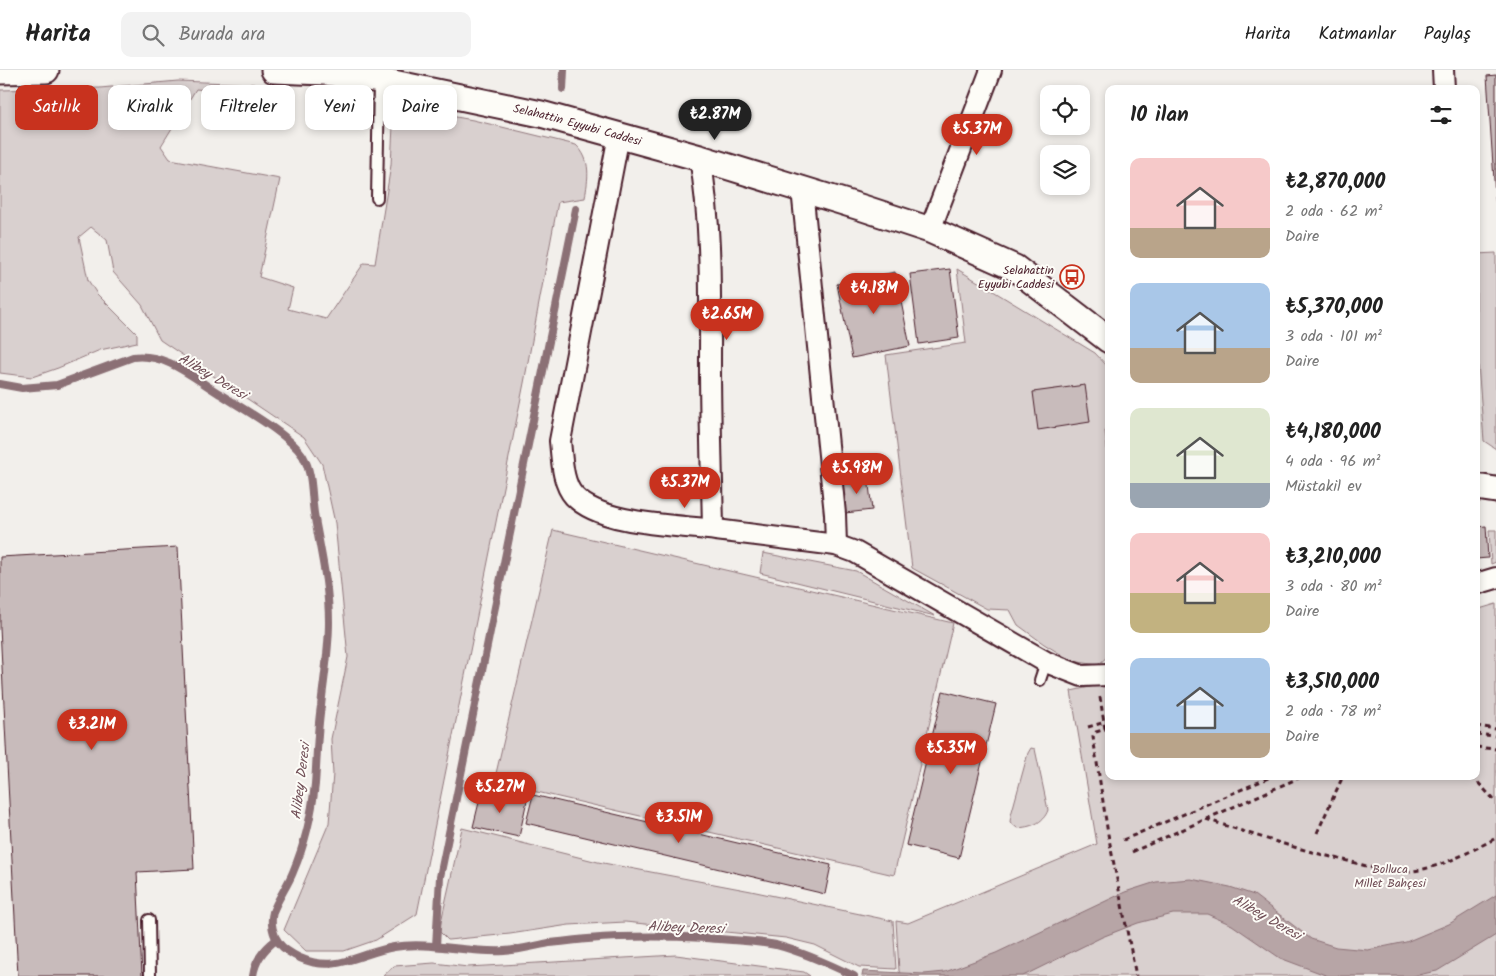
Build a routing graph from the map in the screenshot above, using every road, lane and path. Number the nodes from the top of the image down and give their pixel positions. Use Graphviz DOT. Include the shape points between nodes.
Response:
graph roads {
  1 [pos="46,70"];
  2 [pos="274,70"];
  3 [pos="991,70"];
  4 [pos="1443,70"];
  5 [pos="0,71"];
  6 [pos="379,80"];
  7 [pos="1444,85"];
  8 [pos="619,135"];
  9 [pos="700,158"];
  10 [pos="802,189"];
  11 [pos="378,198"];
  12 [pos="930,230"];
  13 [pos="1105,337"];
  14 [pos="1480,488"];
  15 [pos="1496,490"];
  16 [pos="713,529"];
  17 [pos="836,545"];
  18 [pos="1496,578"];
  19 [pos="1480,583"];
  20 [pos="1103,676"];
  21 [pos="1104,723"];
  22 [pos="1480,727"];
  23 [pos="1088,728"];
  24 [pos="1105,729"];
  25 [pos="1496,729"];
  26 [pos="1480,734"];
  27 [pos="1496,736"];
  28 [pos="1480,747"];
  29 [pos="1496,749"];
  30 [pos="1264,780"];
  31 [pos="1294,780"];
  32 [pos="1340,780"];
  33 [pos="1476,780"];
  34 [pos="1496,802"];
  35 [pos="1206,819"];
  36 [pos="1317,833"];
  37 [pos="1496,838"];
  38 [pos="1123,840"];
  39 [pos="1132,852"];
  40 [pos="149,920"];
  41 [pos="150,976"];
  42 [pos="1136,976"];
  1 -- 5 [label="street"];
  2 -- 6 [label="street, Selahattin Eyyubi Caddesi" via="324,72"];
  3 -- 12 [label="street"];
  4 -- 7 [label="street"];
  6 -- 8 [label="street, Selahattin Eyyubi Caddesi" via="541,114"];
  6 -- 11 [label="lane"];
  8 -- 9 [label="street, Selahattin Eyyubi Caddesi"];
  8 -- 16 [label="street" via="560,441 564,473 573,494 586,506 600,512 638,522"];
  9 -- 10 [label="street, Selahattin Eyyubi Caddesi"];
  9 -- 16 [label="street" via="706,192 710,270"];
  10 -- 12 [label="street, Selahattin Eyyubi Caddesi"];
  10 -- 17 [label="street"];
  12 -- 13 [label="street, Selahattin Eyyubi Caddesi" via="1015,268"];
  14 -- 15 [label="street"];
  16 -- 17 [label="street"];
  17 -- 20 [label="street" via="855,552 1043,671"];
  18 -- 19 [label="street"];
  20 -- 21 [label="path"];
  21 -- 23 [label="path"];
  22 -- 25 [label="path"];
  24 -- 42 [label="path" via="1093,737"];
  26 -- 27 [label="path"];
  28 -- 29 [label="path"];
  30 -- 38 [label="path"];
  31 -- 35 [label="path"];
  32 -- 36 [label="path"];
  33 -- 34 [label="path"];
  35 -- 37 [label="path" via="1326,856 1397,872 1454,859"];
  35 -- 39 [label="path"];
  40 -- 41 [label="lane"];
}
